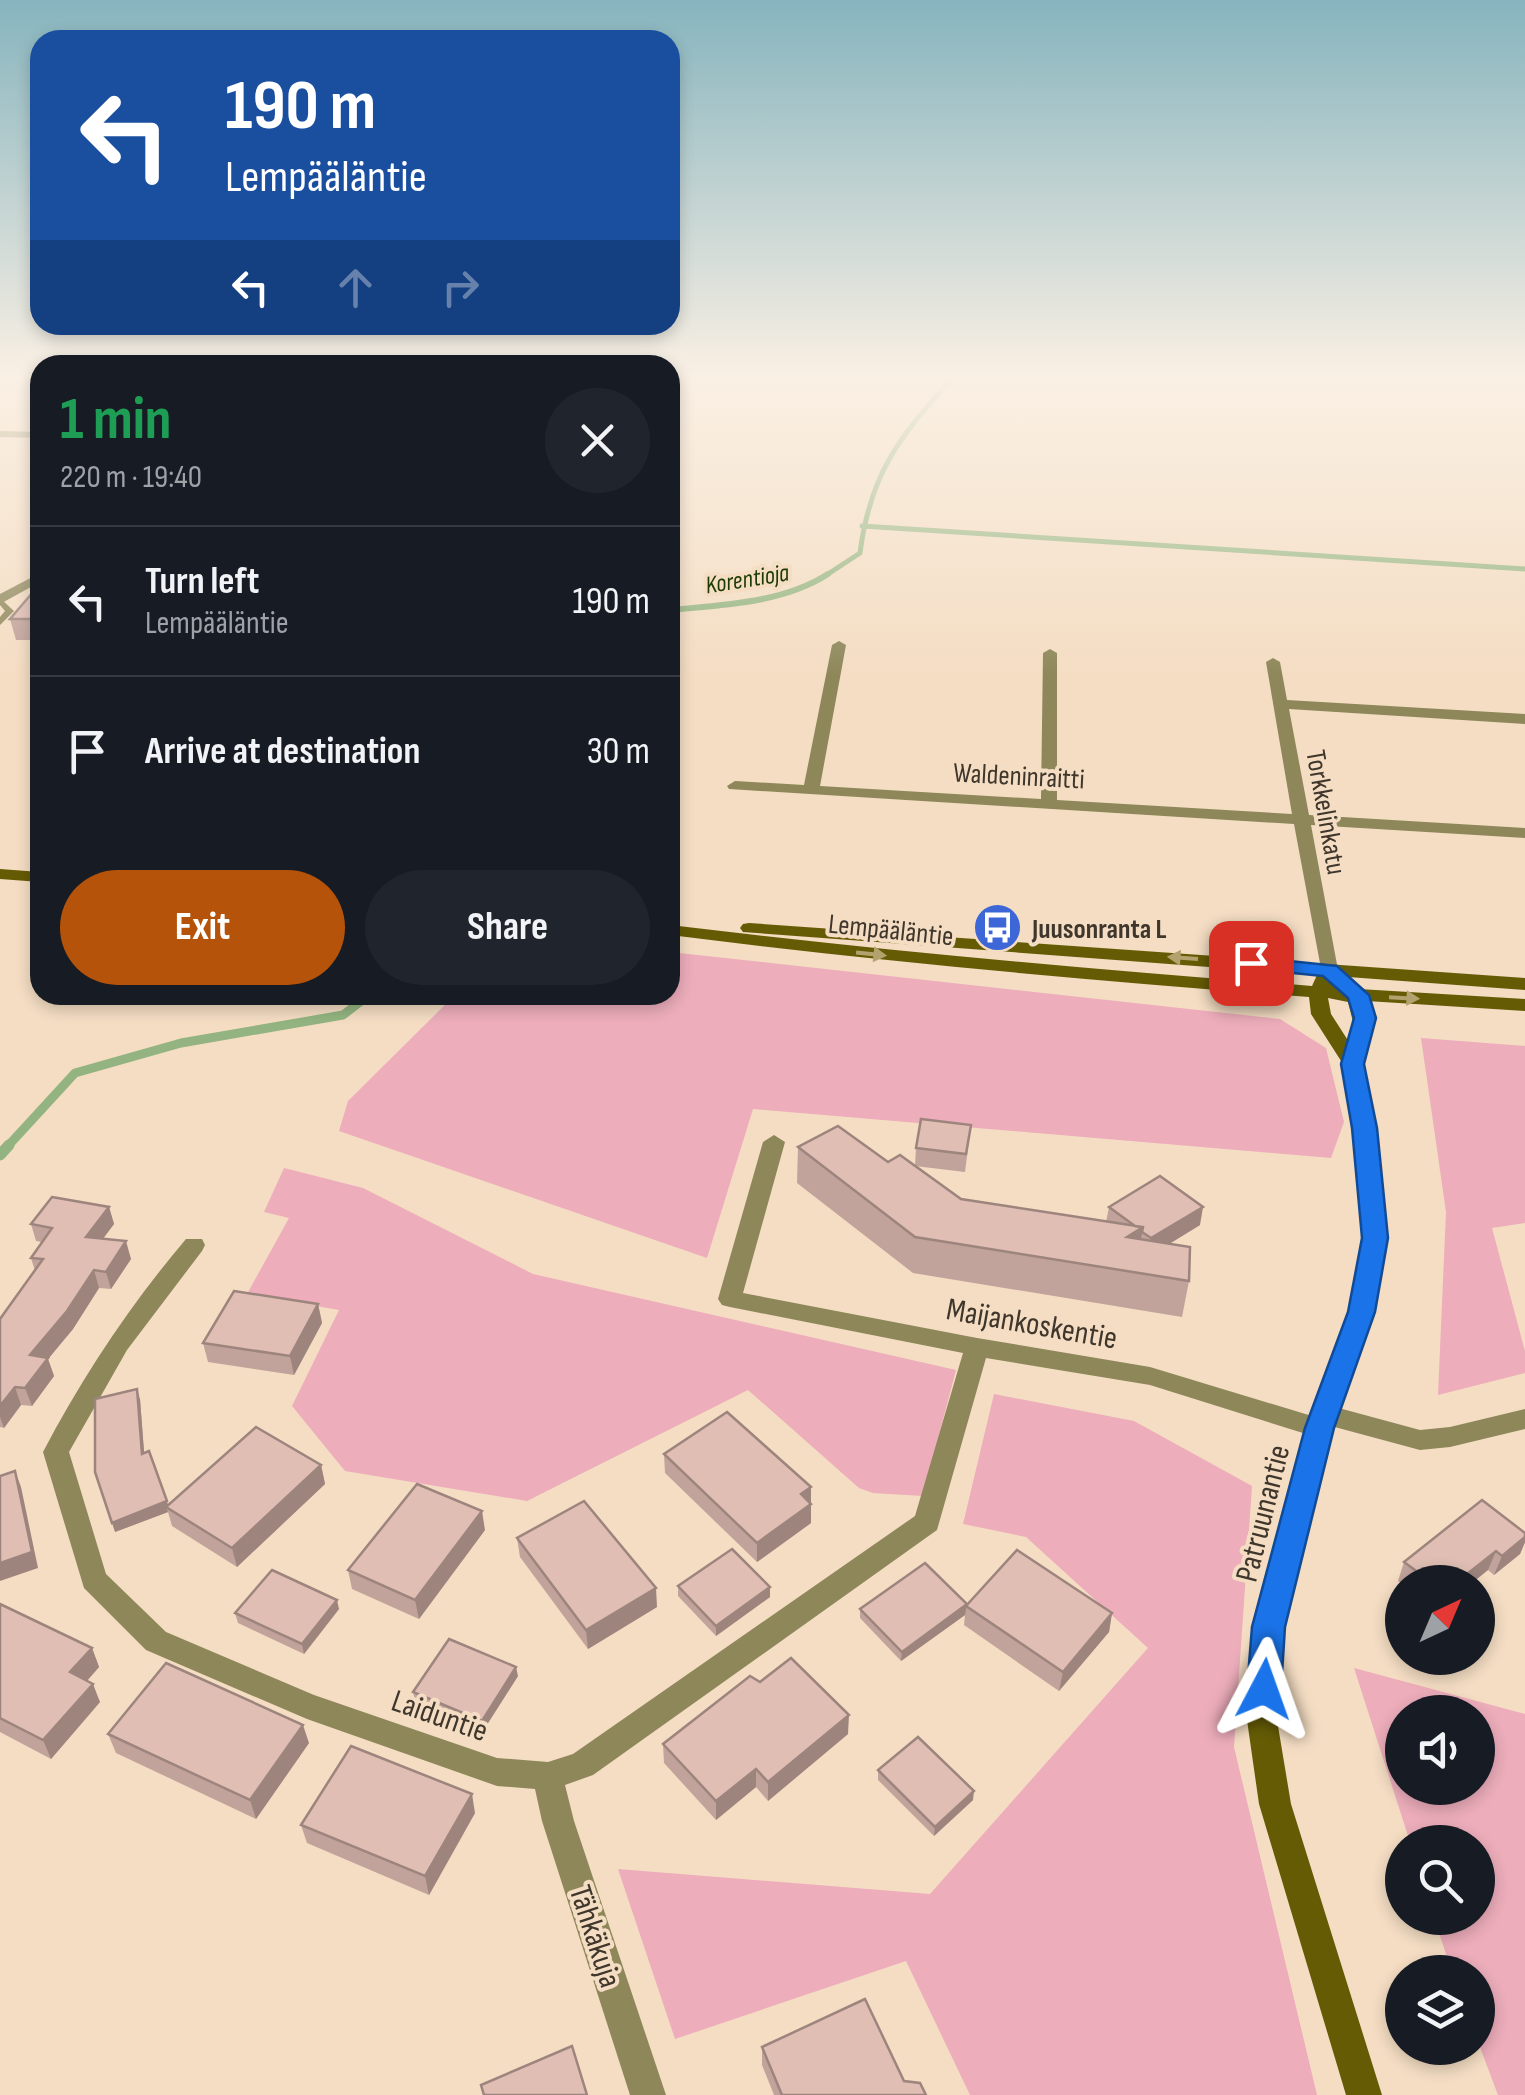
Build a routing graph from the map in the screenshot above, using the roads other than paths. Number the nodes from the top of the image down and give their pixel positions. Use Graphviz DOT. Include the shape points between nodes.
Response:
graph roads {
  1 [pos="30,583"];
  2 [pos="0,600"];
  3 [pos="0,622"];
  4 [pos="839,645"];
  5 [pos="1050,653"];
  6 [pos="1273,662"];
  7 [pos="1280,704"];
  8 [pos="1525,719"];
  9 [pos="735,786"];
  10 [pos="811,790"];
  11 [pos="1049,805"];
  12 [pos="1300,819"];
  13 [pos="1525,833"];
  14 [pos="0,874"];
  15 [pos="30,876"];
  16 [pos="680,927"];
  17 [pos="680,927"];
  18 [pos="1329,970"];
  19 [pos="1525,984"];
  20 [pos="1318,993"];
  21 [pos="1358,995"];
  22 [pos="1525,1005"];
  23 [pos="1352,1064"];
  24 [pos="774,1142"];
  25 [pos="194,1245"];
  26 [pos="977,1347"];
  27 [pos="1525,1420"];
  28 [pos="1322,1421"];
  29 [pos="548,1776"];
  30 [pos="648,2095"];
  31 [pos="1364,2095"];
  1 -- 2 [label="street"];
  2 -- 3 [label="lane" via="10,611"];
  4 -- 10 [label="street"];
  5 -- 11 [label="street"];
  6 -- 7 [label="street, Torkkelinkatu"];
  7 -- 8 [label="street"];
  7 -- 12 [label="street, Torkkelinkatu"];
  9 -- 10 [label="street, Waldeninraitti"];
  10 -- 11 [label="street, Waldeninraitti"];
  11 -- 12 [label="street, Waldeninraitti"];
  12 -- 13 [label="street, Waldeninraitti"];
  12 -- 18 [label="street, Torkkelinkatu"];
  14 -- 15 [label="main road"];
  18 -- 16 [label="main road, Lempääläntie, one-way"];
  17 -- 20 [label="main road, Lempääläntie, one-way" via="963,964"];
  18 -- 19 [label="main road, Lempääläntie"];
  18 -- 20 [label="main road"];
  18 -- 21 [label="main road"];
  20 -- 21 [label="main road, Lempääläntie"];
  20 -- 23 [label="main road, Patruunantie" via="1321,1014"];
  21 -- 22 [label="main road, Lempääläntie, one-way"];
  21 -- 23 [label="main road, Patruunantie" via="1365,1018"];
  23 -- 28 [label="main road, Patruunantie" via="1375,1238 1361,1312"];
  24 -- 26 [label="street, Maijankoskentie" via="730,1299"];
  25 -- 29 [label="street, Laiduntie" via="87,1391 56,1452 94,1580 156,1641 307,1706 497,1772"];
  26 -- 28 [label="street, Maijankoskentie" via="1150,1376"];
  26 -- 29 [label="street, Laiduntie" via="928,1522 582,1765"];
  27 -- 28 [label="street, Maijankoskentie" via="1420,1440"];
  28 -- 31 [label="main road, Patruunantie" via="1269,1627 1262,1720 1275,1804"];
  29 -- 30 [label="street, Tähkäkuja"];
}
